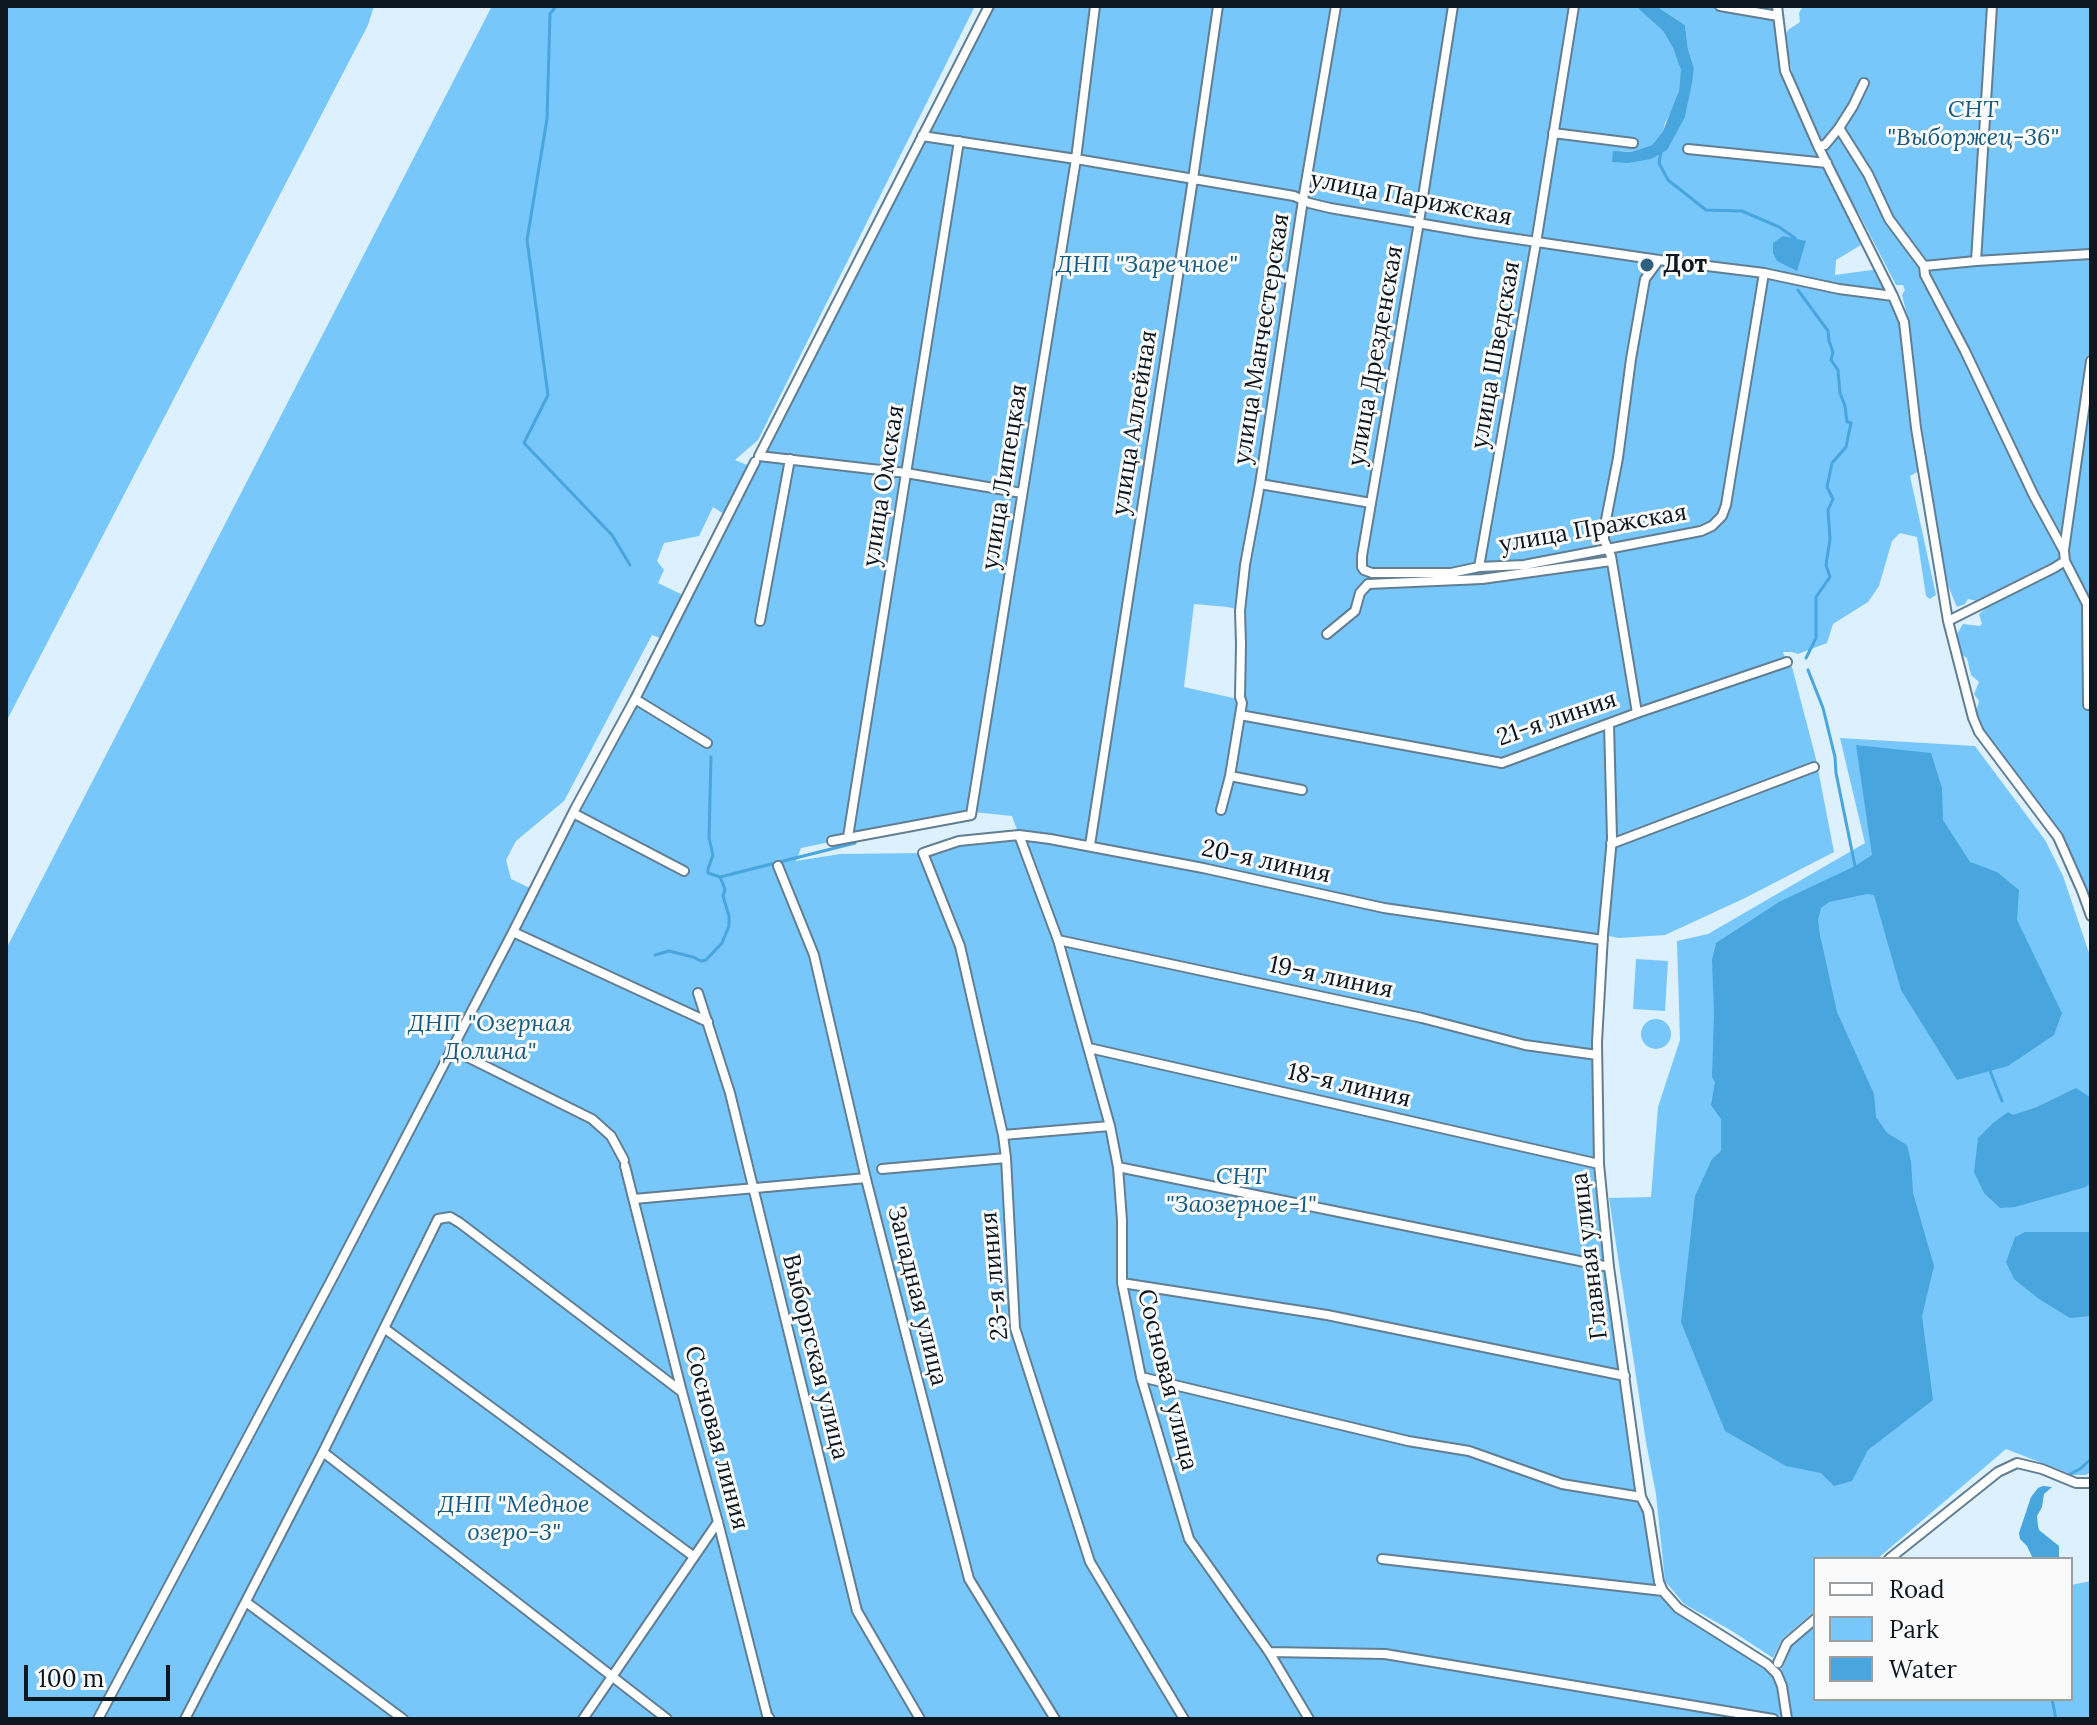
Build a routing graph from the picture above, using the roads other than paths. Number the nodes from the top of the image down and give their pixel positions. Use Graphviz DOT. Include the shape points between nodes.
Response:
graph roads {
  1 [pos="989,6"];
  2 [pos="1095,6"];
  3 [pos="1218,6"];
  4 [pos="1336,6"];
  5 [pos="1453,6"];
  6 [pos="1574,6"];
  7 [pos="1720,6"];
  8 [pos="1992,6"];
  9 [pos="1777,10"];
  10 [pos="1864,83"];
  11 [pos="1839,128"];
  12 [pos="1553,133"];
  13 [pos="922,136"];
  14 [pos="959,141"];
  15 [pos="1633,143"];
  16 [pos="1818,146"];
  17 [pos="1688,149"];
  18 [pos="1076,159"];
  19 [pos="1827,163"];
  20 [pos="1193,179"];
  21 [pos="1303,200"];
  22 [pos="1419,222"];
  23 [pos="1536,243"];
  24 [pos="2091,254"];
  25 [pos="1659,260"];
  26 [pos="1976,261"];
  27 [pos="1924,266"];
  28 [pos="1764,273"];
  29 [pos="1893,296"];
  30 [pos="2091,361"];
  31 [pos="757,459"];
  32 [pos="790,459"];
  33 [pos="906,473"];
  34 [pos="1260,484"];
  35 [pos="1022,493"];
  36 [pos="1371,503"];
  37 [pos="1608,549"];
  38 [pos="2064,556"];
  39 [pos="1611,561"];
  40 [pos="1479,567"];
  41 [pos="1364,570"];
  42 [pos="760,621"];
  43 [pos="1948,621"];
  44 [pos="1327,634"];
  45 [pos="1787,662"];
  46 [pos="635,699"];
  47 [pos="2088,705"];
  48 [pos="1637,713"];
  49 [pos="1240,715"];
  50 [pos="1609,724"];
  51 [pos="707,743"];
  52 [pos="1814,767"];
  53 [pos="1230,776"];
  54 [pos="1302,790"];
  55 [pos="1221,810"];
  56 [pos="573,813"];
  57 [pos="1019,835"];
  58 [pos="848,837"];
  59 [pos="832,841"];
  60 [pos="1611,844"];
  61 [pos="1090,845"];
  62 [pos="923,853"];
  63 [pos="778,866"];
  64 [pos="684,871"];
  65 [pos="2091,916"];
  66 [pos="513,932"];
  67 [pos="1058,940"];
  68 [pos="1603,940"];
  69 [pos="698,993"];
  70 [pos="708,1022"];
  71 [pos="1089,1048"];
  72 [pos="451,1049"];
  73 [pos="1597,1055"];
  74 [pos="1110,1126"];
  75 [pos="1003,1135"];
  76 [pos="1006,1158"];
  77 [pos="1599,1164"];
  78 [pos="1118,1167"];
  79 [pos="882,1169"];
  80 [pos="866,1178"];
  81 [pos="753,1187"];
  82 [pos="634,1199"];
  83 [pos="1609,1267"];
  84 [pos="1122,1283"];
  85 [pos="384,1328"];
  86 [pos="1625,1376"];
  87 [pos="1141,1377"];
  88 [pos="682,1392"];
  89 [pos="323,1452"];
  90 [pos="2091,1483"];
  91 [pos="1641,1497"];
  92 [pos="718,1522"];
  93 [pos="693,1556"];
  94 [pos="1892,1557"];
  95 [pos="1382,1559"];
  96 [pos="1663,1591"];
  97 [pos="246,1602"];
  98 [pos="1813,1621"];
  99 [pos="1269,1652"];
  100 [pos="1778,1663"];
  101 [pos="611,1678"];
  102 [pos="98,1719"];
  103 [pos="185,1719"];
  104 [pos="403,1719"];
  105 [pos="583,1719"];
  106 [pos="667,1719"];
  107 [pos="770,1719"];
  108 [pos="920,1719"];
  109 [pos="1055,1719"];
  110 [pos="1184,1719"];
  111 [pos="1309,1719"];
  112 [pos="1773,1719"];
  113 [pos="1787,1719"];
  1 -- 13 [label="street"];
  2 -- 18 [label="street, улица Липецкая"];
  3 -- 20 [label="street, улица Аллейная"];
  4 -- 21 [label="street, улица Манчестерская"];
  5 -- 22 [label="street, улица Дрезденская"];
  6 -- 12 [label="street, улица Шведская"];
  7 -- 9 [label="street"];
  8 -- 26 [label="street"];
  9 -- 16 [label="street" via="1785,71"];
  10 -- 11 [label="street"];
  11 -- 16 [label="street"];
  11 -- 27 [label="street" via="1889,219"];
  12 -- 15 [label="street"];
  12 -- 23 [label="street, улица Шведская"];
  13 -- 14 [label="street, улица Парижская"];
  13 -- 31 [label="street"];
  14 -- 18 [label="street, улица Парижская"];
  14 -- 33 [label="street, улица Омская"];
  16 -- 19 [label="street"];
  17 -- 19 [label="street"];
  18 -- 20 [label="street, улица Парижская"];
  18 -- 35 [label="street, улица Липецкая"];
  19 -- 29 [label="street"];
  20 -- 21 [label="street, улица Парижская"];
  20 -- 61 [label="street, улица Аллейная"];
  21 -- 22 [label="street, улица Парижская"];
  21 -- 34 [label="street, улица Манчестерская"];
  22 -- 23 [label="street, улица Парижская"];
  22 -- 36 [label="street, улица Дрезденская"];
  23 -- 25 [label="street, улица Парижская"];
  23 -- 40 [label="street, улица Шведская"];
  24 -- 26 [label="street"];
  25 -- 28 [label="street, улица Парижская"];
  25 -- 37 [label="street" via="1645,279 1604,530"];
  26 -- 27 [label="street"];
  27 -- 38 [label="street"];
  28 -- 29 [label="street, улица Парижская"];
  28 -- 37 [label="street, улица Пражская" via="1722,516 1701,531"];
  29 -- 43 [label="street" via="1904,322"];
  30 -- 38 [label="street"];
  31 -- 32 [label="street"];
  31 -- 46 [label="street"];
  32 -- 33 [label="street"];
  32 -- 42 [label="street"];
  33 -- 35 [label="street"];
  33 -- 58 [label="street, улица Омская"];
  34 -- 36 [label="street"];
  34 -- 49 [label="street, улица Манчестерская" via="1240,596"];
  35 -- 58 [label="street, улица Липецкая" via="971,815"];
  36 -- 41 [label="street, улица Дрезденская"];
  37 -- 39 [label="street"];
  37 -- 40 [label="street, улица Пражская" via="1524,565"];
  38 -- 43 [label="street" via="2054,568"];
  38 -- 47 [label="street" via="2087,604"];
  39 -- 44 [label="street" via="1482,579 1368,584 1355,611"];
  39 -- 48 [label="street"];
  40 -- 41 [label="street, улица Пражская" via="1447,573"];
  43 -- 65 [label="street" via="1976,725 2058,837"];
  45 -- 48 [label="street, 21-я линия"];
  46 -- 51 [label="street"];
  46 -- 56 [label="street"];
  48 -- 50 [label="street, 21-я линия"];
  49 -- 50 [label="street, 21-я линия" via="1502,763"];
  49 -- 53 [label="street, улица Манчестерская"];
  50 -- 60 [label="street, Главная улица"];
  52 -- 60 [label="street"];
  53 -- 54 [label="street"];
  53 -- 55 [label="street, улица Манчестерская"];
  56 -- 64 [label="street"];
  56 -- 66 [label="street"];
  57 -- 61 [label="street, 20-я линия"];
  57 -- 62 [label="street, 20-я линия" via="959,841"];
  57 -- 67 [label="street, Сосновая улица"];
  58 -- 59 [label="street, улица Липецкая"];
  60 -- 68 [label="street, Главная улица"];
  61 -- 68 [label="street, 20-я линия" via="1384,908"];
  62 -- 75 [label="street, 23-я линия" via="960,946"];
  63 -- 80 [label="street, Западная улица" via="814,955"];
  66 -- 70 [label="street"];
  66 -- 72 [label="street"];
  67 -- 71 [label="street, Сосновая улица"];
  67 -- 73 [label="street, 19-я линия" via="1525,1045"];
  68 -- 73 [label="street, Главная улица"];
  69 -- 70 [label="street, Выборгская улица"];
  70 -- 81 [label="street, Выборгская улица"];
  71 -- 74 [label="street, Сосновая улица"];
  71 -- 77 [label="street, 18-я линия"];
  72 -- 82 [label="street, Сосновая линия" via="592,1119 611,1136"];
  72 -- 102 [label="street"];
  73 -- 77 [label="street, Главная улица"];
  74 -- 75 [label="street"];
  74 -- 78 [label="street, Сосновая улица"];
  75 -- 76 [label="street, 23-я линия"];
  76 -- 79 [label="street"];
  76 -- 110 [label="street, 23-я линия" via="1015,1328 1090,1562"];
  77 -- 83 [label="street, Главная улица"];
  78 -- 83 [label="street"];
  78 -- 84 [label="street, Сосновая улица"];
  80 -- 81 [label="street"];
  80 -- 109 [label="street, Западная улица" via="969,1579"];
  81 -- 82 [label="street"];
  81 -- 108 [label="street, Выборгская улица" via="857,1611"];
  82 -- 88 [label="street, Сосновая линия"];
  83 -- 86 [label="street, Главная улица"];
  84 -- 86 [label="street" via="1327,1315"];
  84 -- 87 [label="street, Сосновая улица"];
  85 -- 88 [label="street" via="438,1219 450,1217"];
  85 -- 89 [label="street"];
  85 -- 93 [label="street"];
  86 -- 91 [label="street, Главная улица"];
  87 -- 91 [label="street" via="1469,1451 1562,1484"];
  87 -- 99 [label="street, Сосновая улица" via="1189,1539"];
  88 -- 92 [label="street, Сосновая линия"];
  89 -- 97 [label="street"];
  89 -- 101 [label="street"];
  90 -- 94 [label="street" via="2017,1463 1998,1472"];
  91 -- 96 [label="street, Главная улица"];
  92 -- 93 [label="street"];
  92 -- 107 [label="street, Сосновая линия"];
  93 -- 101 [label="street"];
  95 -- 96 [label="street"];
  96 -- 113 [label="street" via="1678,1608 1777,1674"];
  97 -- 103 [label="street"];
  97 -- 104 [label="street"];
  98 -- 100 [label="street" via="1787,1643"];
  99 -- 111 [label="street, Сосновая улица"];
  99 -- 112 [label="street" via="1385,1654"];
  101 -- 105 [label="street"];
  101 -- 106 [label="street"];
}
